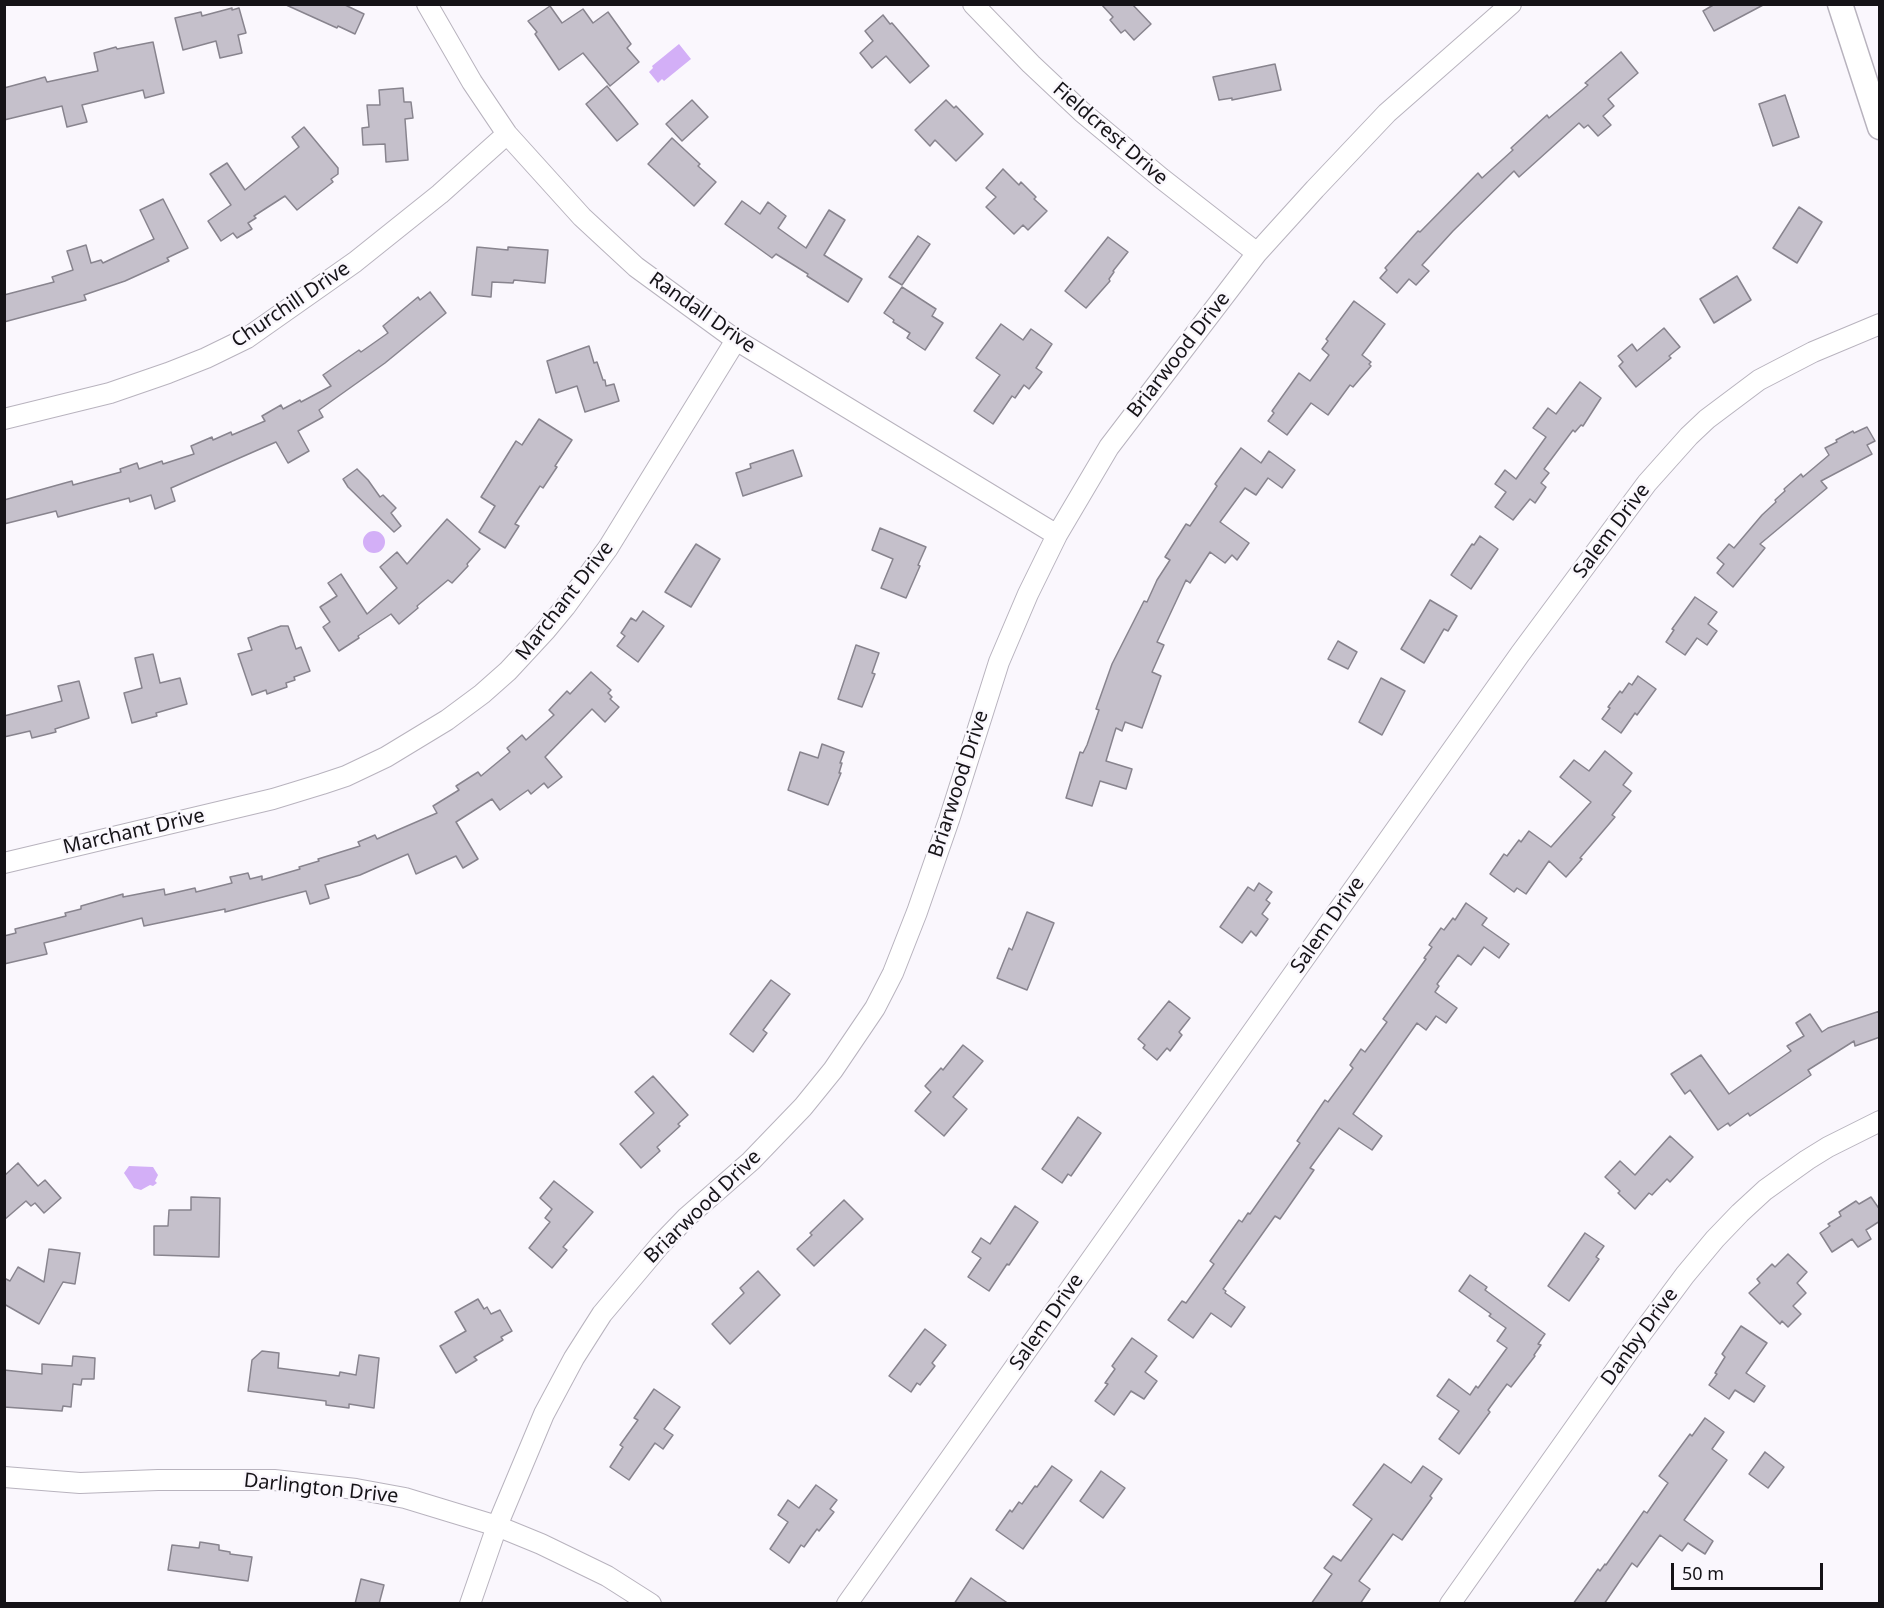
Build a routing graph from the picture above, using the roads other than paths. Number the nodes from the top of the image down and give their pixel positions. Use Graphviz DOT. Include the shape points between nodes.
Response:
graph roads {
  1 [pos="427,4"];
  2 [pos="973,4"];
  3 [pos="1511,4"];
  4 [pos="1840,4"];
  5 [pos="1880,127"];
  6 [pos="507,134"];
  7 [pos="1257,253"];
  8 [pos="1880,324"];
  9 [pos="736,340"];
  10 [pos="4,418"];
  11 [pos="1057,535"];
  12 [pos="4,862"];
  13 [pos="1880,1121"];
  14 [pos="4,1477"];
  15 [pos="497,1526"];
  16 [pos="470,1604"];
  17 [pos="651,1604"];
  18 [pos="847,1604"];
  19 [pos="1450,1604"];
  1 -- 6 [label="street, Randall Drive"];
  2 -- 7 [label="street, Fieldcrest Drive" via="1076,106"];
  3 -- 7 [label="street, Briarwood Drive" via="1387,113"];
  4 -- 5 [label="street"];
  6 -- 9 [label="street, Randall Drive" via="613,247"];
  6 -- 10 [label="street, Churchill Drive" via="355,262 247,338 197,362 110,393"];
  7 -- 11 [label="street, Briarwood Drive" via="1109,447"];
  8 -- 18 [label="street, Salem Drive" via="1797,359 1753,385 1707,419 1647,483 1520,654"];
  9 -- 11 [label="street, Randall Drive"];
  9 -- 12 [label="street, Marchant Drive" via="608,548 565,607 508,671 447,720 386,757 322,784"];
  11 -- 15 [label="street, Briarwood Drive" via="999,662 917,912 875,1008 803,1107 667,1238 602,1314 557,1387"];
  13 -- 19 [label="street, Danby Drive" via="1806,1160 1765,1190 1715,1239 1648,1324"];
  14 -- 15 [label="street, Darlington Drive" via="80,1483 274,1480 405,1498"];
  15 -- 16 [label="street, Briarwood Drive"];
  15 -- 17 [label="street, Darlington Drive" via="607,1576"];
}
